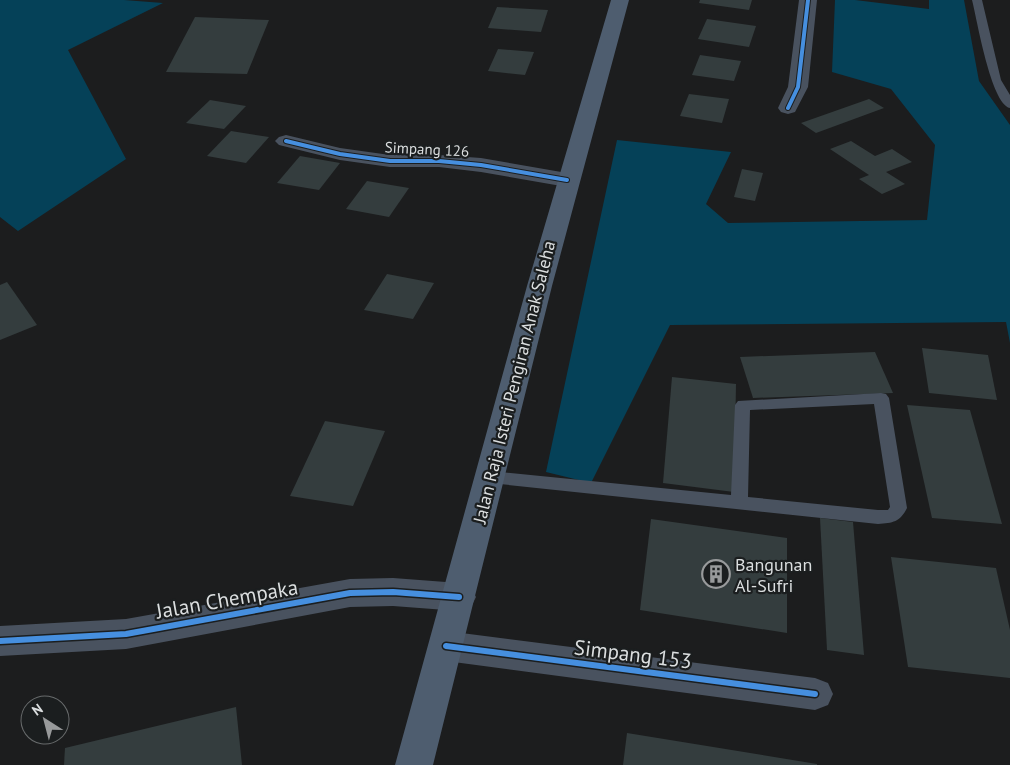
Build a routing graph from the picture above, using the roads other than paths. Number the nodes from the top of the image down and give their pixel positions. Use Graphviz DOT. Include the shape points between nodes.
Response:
graph roads {
  1 [pos="620,0"];
  2 [pos="808,0"];
  3 [pos="977,0"];
  4 [pos="1010,105"];
  5 [pos="788,108"];
  6 [pos="286,141"];
  7 [pos="567,180"];
  8 [pos="490,477"];
  9 [pos="739,503"];
  10 [pos="459,597"];
  11 [pos="0,641"];
  12 [pos="446,646"];
  13 [pos="815,694"];
  14 [pos="414,765"];
  1 -- 7 [label="main road, Jalan Raja Isteri Pengiran Anak Saleha"];
  2 -- 5 [label="street" via="798,87"];
  3 -- 4 [label="lane" via="996,80"];
  6 -- 7 [label="street, Simpang 126" via="340,154 390,161 482,165"];
  7 -- 8 [label="main road, Jalan Raja Isteri Pengiran Anak Saleha"];
  8 -- 9 [label="lane"];
  8 -- 10 [label="main road, Jalan Raja Isteri Pengiran Anak Saleha"];
  9 -- 9 [label="lane" via="893,516 899,508 881,398 743,405"];
  10 -- 11 [label="street, Jalan Chempaka" via="393,592 350,594 126,634"];
  10 -- 12 [label="main road, Jalan Raja Isteri Pengiran Anak Saleha"];
  12 -- 13 [label="street, Simpang 153"];
  12 -- 14 [label="main road, Jalan Raja Isteri Pengiran Anak Saleha"];
}
